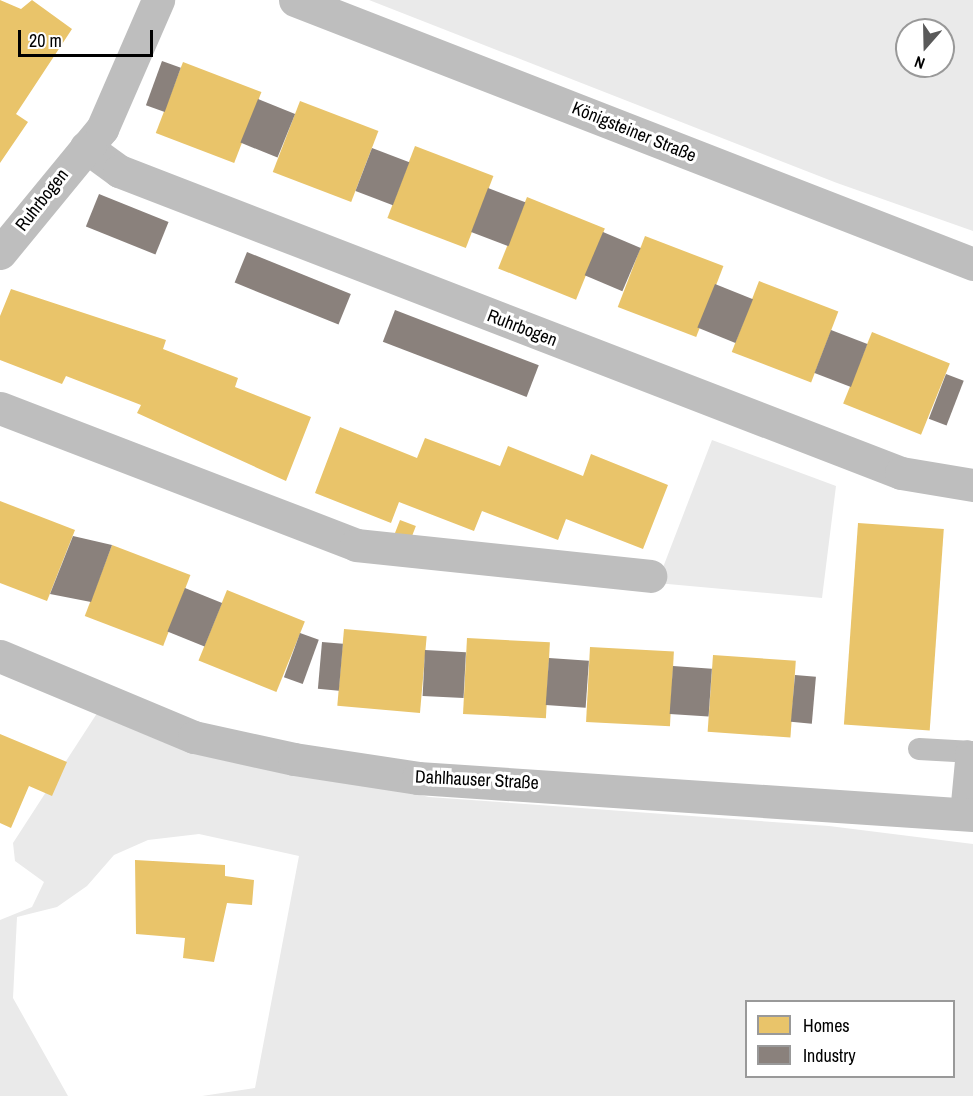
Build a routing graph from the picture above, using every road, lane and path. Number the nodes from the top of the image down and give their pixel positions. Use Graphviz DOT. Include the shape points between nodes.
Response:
graph roads {
  1 [pos="158,0"];
  2 [pos="295,0"];
  3 [pos="86,147"];
  4 [pos="0,253"];
  5 [pos="973,264"];
  6 [pos="0,408"];
  7 [pos="971,477"];
  8 [pos="650,576"];
  9 [pos="0,656"];
  10 [pos="919,749"];
  11 [pos="970,752"];
  12 [pos="967,815"];
  1 -- 3 [label="street, Ruhrbogen" via="106,121"];
  2 -- 5 [label="street, Königsteiner Straße"];
  3 -- 4 [label="street, Ruhrbogen"];
  3 -- 7 [label="street, Ruhrbogen" via="119,171 901,473"];
  6 -- 8 [label="street" via="356,545"];
  9 -- 12 [label="street, Dahlhauser Straße" via="194,737 294,759 418,778"];
  10 -- 11 [label="lane"];
  11 -- 12 [label="lane"];
}
